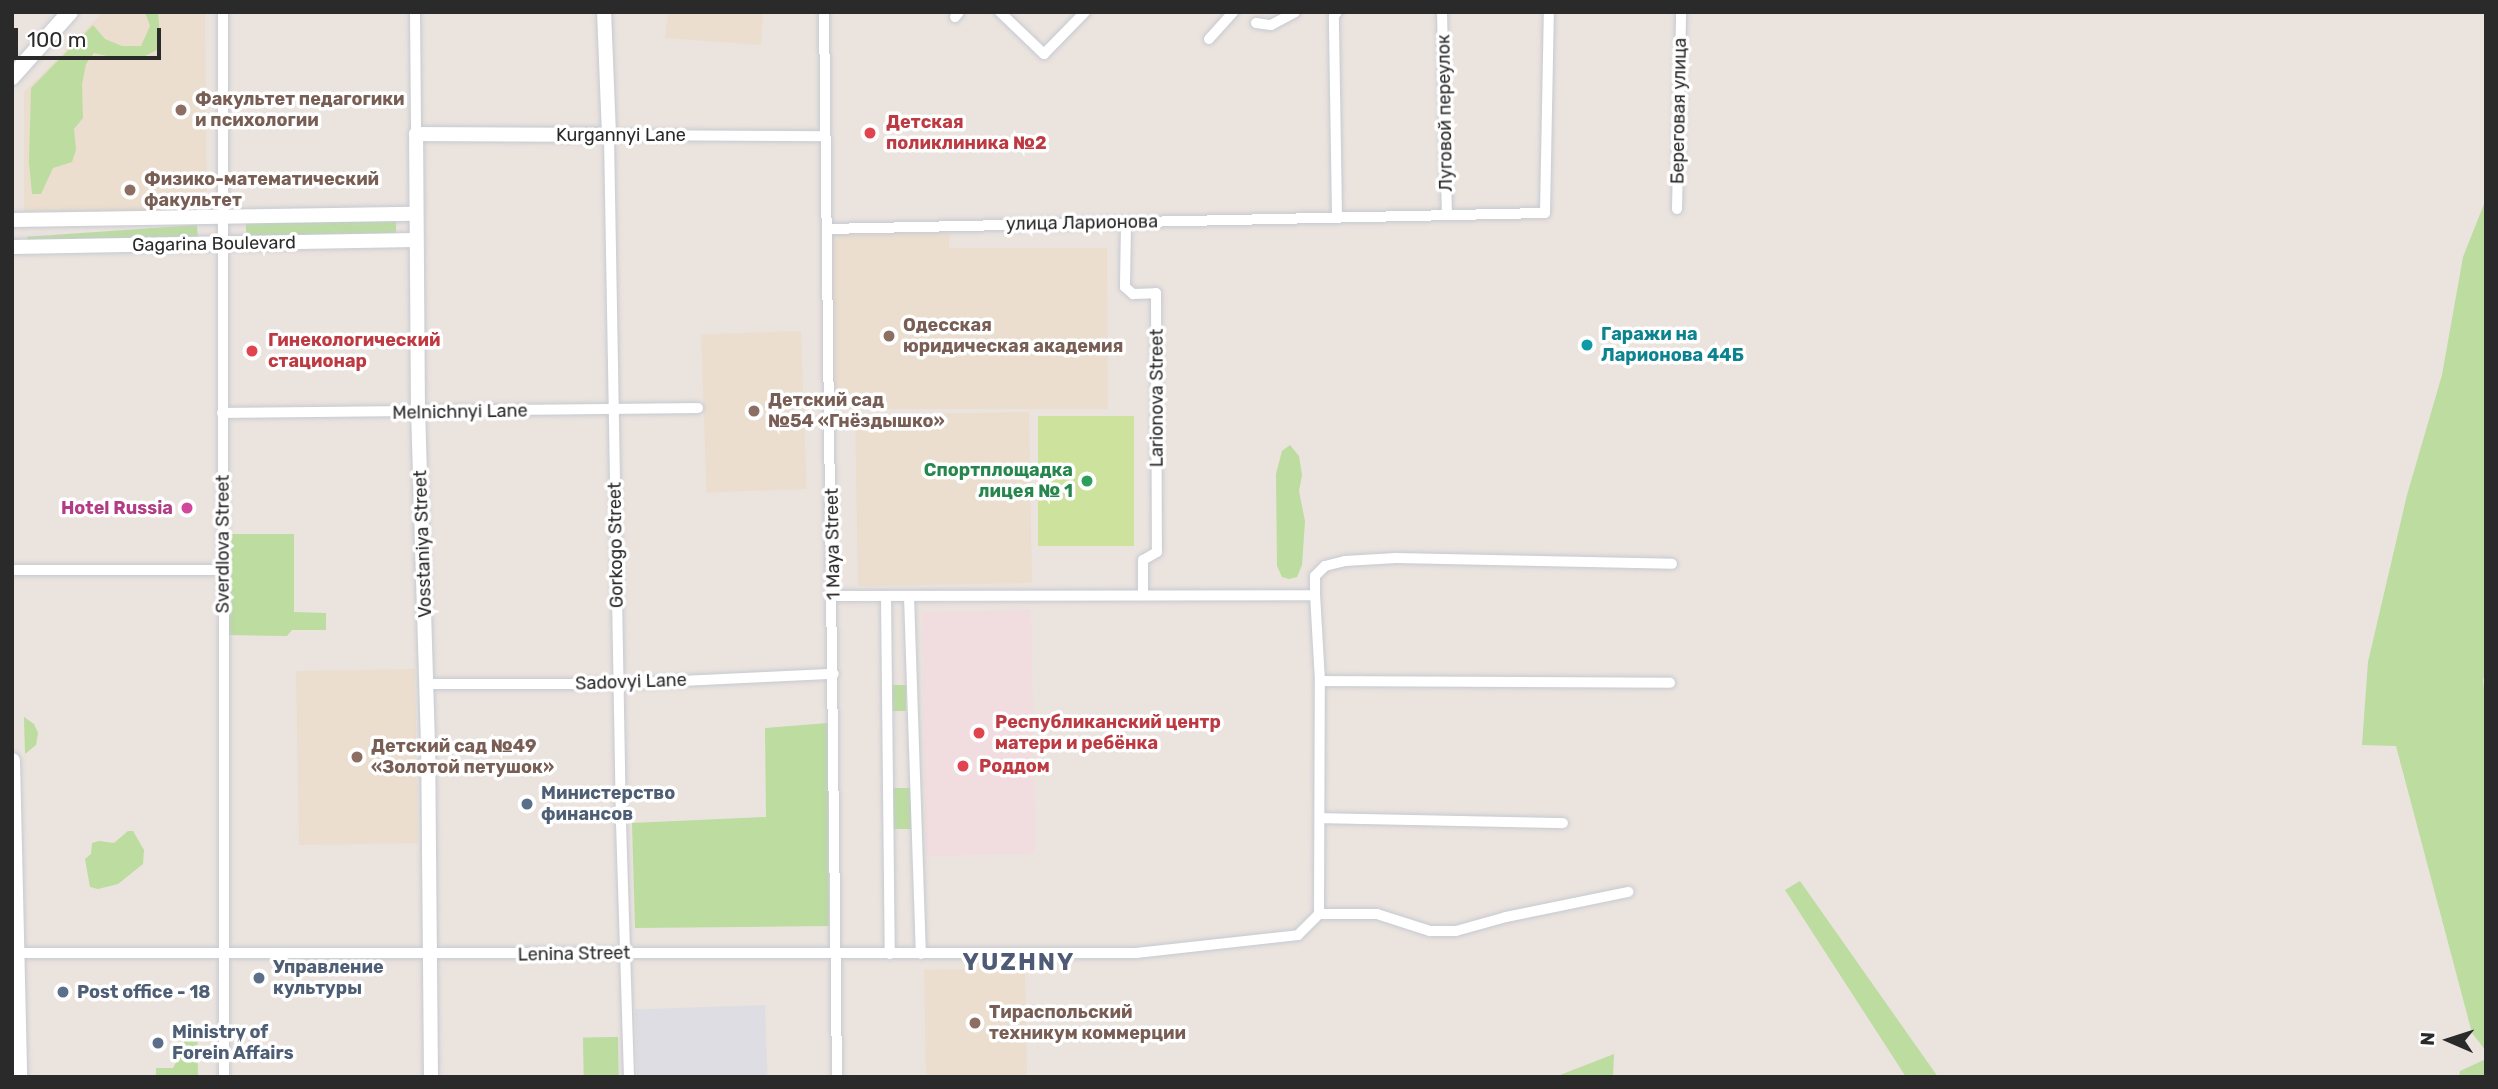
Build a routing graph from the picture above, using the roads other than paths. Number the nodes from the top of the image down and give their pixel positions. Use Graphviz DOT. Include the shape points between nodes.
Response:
graph roads {
  1 [pos="69,12"];
  2 [pos="223,12"];
  3 [pos="415,12"];
  4 [pos="604,12"];
  5 [pos="824,12"];
  6 [pos="1000,12"];
  7 [pos="1085,12"];
  8 [pos="1233,12"];
  9 [pos="1295,12"];
  10 [pos="1337,12"];
  11 [pos="1442,12"];
  12 [pos="1549,12"];
  13 [pos="1681,12"];
  14 [pos="1256,23"];
  15 [pos="1209,39"];
  16 [pos="12,77"];
  17 [pos="416,134"];
  18 [pos="609,135"];
  19 [pos="825,136"];
  20 [pos="1678,209"];
  21 [pos="415,214"];
  22 [pos="1447,214"];
  23 [pos="222,217"];
  24 [pos="1337,217"];
  25 [pos="12,220"];
  26 [pos="1126,222"];
  27 [pos="827,229"];
  28 [pos="415,240"];
  29 [pos="222,244"];
  30 [pos="12,247"];
  31 [pos="698,408"];
  32 [pos="615,410"];
  33 [pos="222,413"];
  34 [pos="418,413"];
  35 [pos="1672,564"];
  36 [pos="12,570"];
  37 [pos="223,570"];
  38 [pos="1143,595"];
  39 [pos="834,596"];
  40 [pos="886,596"];
  41 [pos="909,596"];
  42 [pos="1315,596"];
  43 [pos="834,674"];
  44 [pos="1320,681"];
  45 [pos="1670,683"];
  46 [pos="427,684"];
  47 [pos="618,684"];
  48 [pos="12,761"];
  49 [pos="1320,818"];
  50 [pos="1563,823"];
  51 [pos="1628,892"];
  52 [pos="1319,914"];
  53 [pos="14,953"];
  54 [pos="224,953"];
  55 [pos="626,953"];
  56 [pos="836,954"];
  57 [pos="890,954"];
  58 [pos="921,954"];
  59 [pos="431,955"];
  60 [pos="19,1077"];
  61 [pos="224,1077"];
  62 [pos="431,1077"];
  63 [pos="629,1077"];
  64 [pos="838,1077"];
  1 -- 16 [label="main road"];
  2 -- 23 [label="street, Sverdlova Street"];
  3 -- 17 [label="street, Vosstaniya Street"];
  4 -- 18 [label="street, Gorkogo Street"];
  5 -- 19 [label="street, 1 Maya Street"];
  6 -- 7 [label="street" via="1044,54"];
  8 -- 15 [label="street"];
  9 -- 14 [label="street" via="1271,25"];
  10 -- 24 [label="street"];
  11 -- 22 [label="street, Луговой переулок"];
  12 -- 22 [label="street, улица Ларионова" via="1545,213"];
  13 -- 20 [label="street, Береговая улица"];
  17 -- 18 [label="street, Kurgannyi Lane"];
  17 -- 21 [label="street, Vosstaniya Street"];
  18 -- 19 [label="street, Kurgannyi Lane"];
  18 -- 32 [label="street, Gorkogo Street"];
  19 -- 27 [label="street, 1 Maya Street"];
  21 -- 23 [label="street, Gagarina Boulevard"];
  21 -- 28 [label="street, Vosstaniya Street"];
  22 -- 24 [label="street, улица Ларионова"];
  23 -- 25 [label="street, Gagarina Boulevard"];
  23 -- 29 [label="street, Sverdlova Street"];
  24 -- 26 [label="street, улица Ларионова"];
  26 -- 27 [label="street, улица Ларионова"];
  26 -- 38 [label="street, Larionova Street" via="1125,287 1133,294 1156,293 1157,552 1143,560"];
  27 -- 39 [label="street, 1 Maya Street"];
  28 -- 29 [label="street, Gagarina Boulevard"];
  28 -- 34 [label="street, Vosstaniya Street"];
  29 -- 30 [label="street, Gagarina Boulevard"];
  29 -- 33 [label="street, Sverdlova Street"];
  31 -- 32 [label="street, Melnichnyi Lane"];
  32 -- 34 [label="street, Melnichnyi Lane"];
  32 -- 47 [label="street, Gorkogo Street"];
  33 -- 34 [label="street, Melnichnyi Lane"];
  33 -- 37 [label="street, Sverdlova Street"];
  34 -- 46 [label="street, Vosstaniya Street"];
  35 -- 42 [label="street" via="1345,561 1325,566 1315,576"];
  36 -- 37 [label="street"];
  37 -- 54 [label="street, Sverdlova Street"];
  38 -- 41 [label="street"];
  38 -- 42 [label="street"];
  39 -- 40 [label="street"];
  39 -- 43 [label="street, 1 Maya Street"];
  40 -- 41 [label="street"];
  40 -- 57 [label="street"];
  41 -- 58 [label="street"];
  42 -- 44 [label="street"];
  43 -- 47 [label="street, Sadovyi Lane"];
  43 -- 56 [label="street, 1 Maya Street"];
  44 -- 45 [label="street"];
  44 -- 49 [label="street"];
  46 -- 47 [label="street, Sadovyi Lane"];
  46 -- 59 [label="street, Vosstaniya Street"];
  47 -- 55 [label="street, Gorkogo Street"];
  48 -- 53 [label="main road"];
  49 -- 50 [label="street"];
  49 -- 52 [label="street"];
  51 -- 52 [label="street" via="1456,931 1430,931 1377,914"];
  52 -- 58 [label="street, Lenina Street" via="1298,934 1136,953"];
  53 -- 54 [label="street, Lenina Street"];
  53 -- 60 [label="main road"];
  54 -- 59 [label="street, Lenina Street"];
  54 -- 61 [label="street, Sverdlova Street"];
  55 -- 56 [label="street, Lenina Street"];
  55 -- 59 [label="street, Lenina Street"];
  55 -- 63 [label="street, Gorkogo Street"];
  56 -- 57 [label="street, Lenina Street"];
  56 -- 64 [label="street, 1 Maya Street"];
  57 -- 58 [label="street, Lenina Street"];
  59 -- 62 [label="street, Vosstaniya Street"];
}
